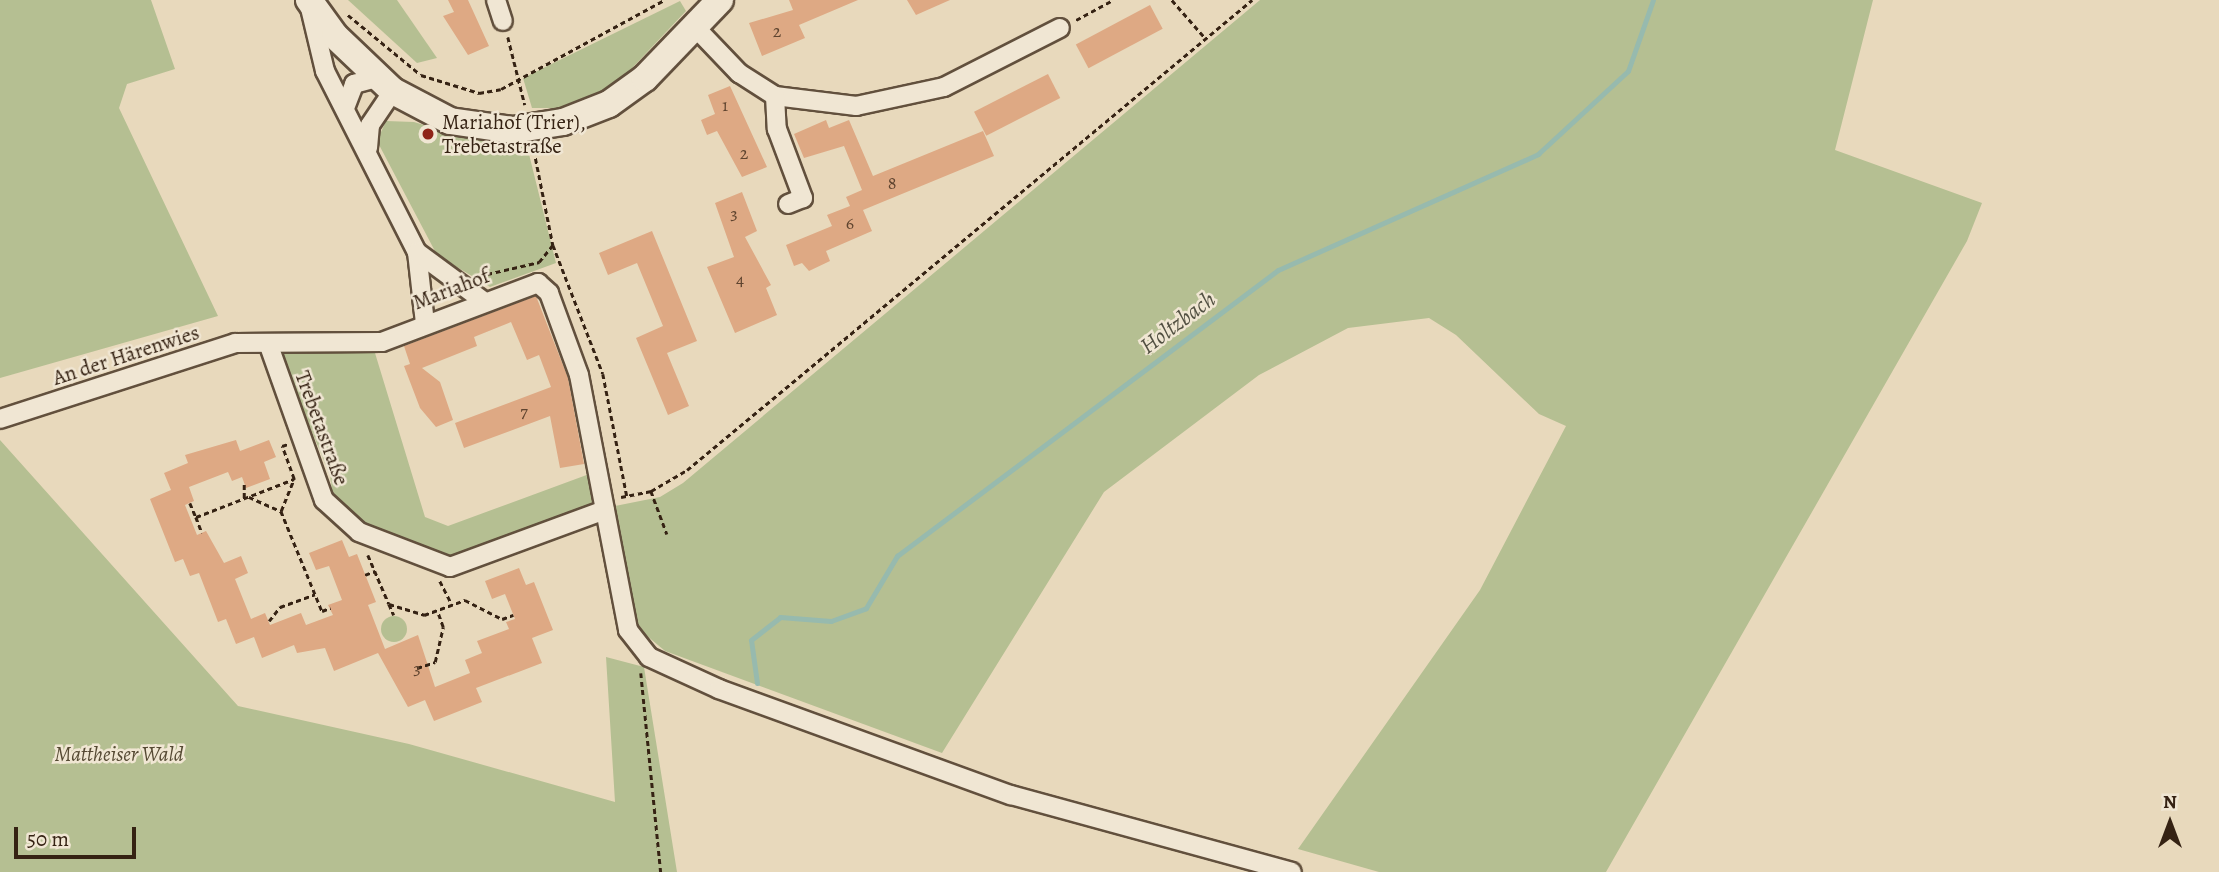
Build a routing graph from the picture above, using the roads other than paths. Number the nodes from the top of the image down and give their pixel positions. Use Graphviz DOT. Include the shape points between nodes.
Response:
graph roads {
  1 [pos="309,0"];
  2 [pos="496,0"];
  3 [pos="720,0"];
  4 [pos="503,21"];
  5 [pos="695,27"];
  6 [pos="1060,28"];
  7 [pos="384,85"];
  8 [pos="775,96"];
  9 [pos="345,108"];
  10 [pos="369,152"];
  11 [pos="788,204"];
  12 [pos="417,252"];
  13 [pos="482,300"];
  14 [pos="425,323"];
  15 [pos="382,342"];
  16 [pos="268,343"];
  17 [pos="0,419"];
  18 [pos="606,510"];
  19 [pos="1292,872"];
  1 -- 7 [label="street"];
  1 -- 9 [label="street" via="326,71"];
  2 -- 4 [label="street"];
  3 -- 5 [label="street"];
  5 -- 7 [label="street" via="620,97 563,122 513,130 464,125"];
  5 -- 8 [label="street" via="739,73"];
  6 -- 8 [label="street" via="944,87 902,100 820,106"];
  7 -- 9 [label="street" via="354,84"];
  7 -- 10 [label="street" via="370,125"];
  8 -- 11 [label="street" via="777,129 803,198"];
  9 -- 10 [label="street"];
  10 -- 12 [label="street"];
  12 -- 13 [label="street"];
  12 -- 14 [label="street"];
  13 -- 14 [label="street, Mariahof"];
  13 -- 18 [label="street, Mariahof" via="538,283 549,293 579,375"];
  14 -- 15 [label="street, Mariahof"];
  15 -- 16 [label="street, Trebetastraße"];
  16 -- 17 [label="street, An der Härenwies" via="235,344"];
  16 -- 18 [label="street, Trebetastraße" via="324,500 359,532 450,567"];
  18 -- 19 [label="street" via="628,630 649,657 719,689 1011,795"];
}
